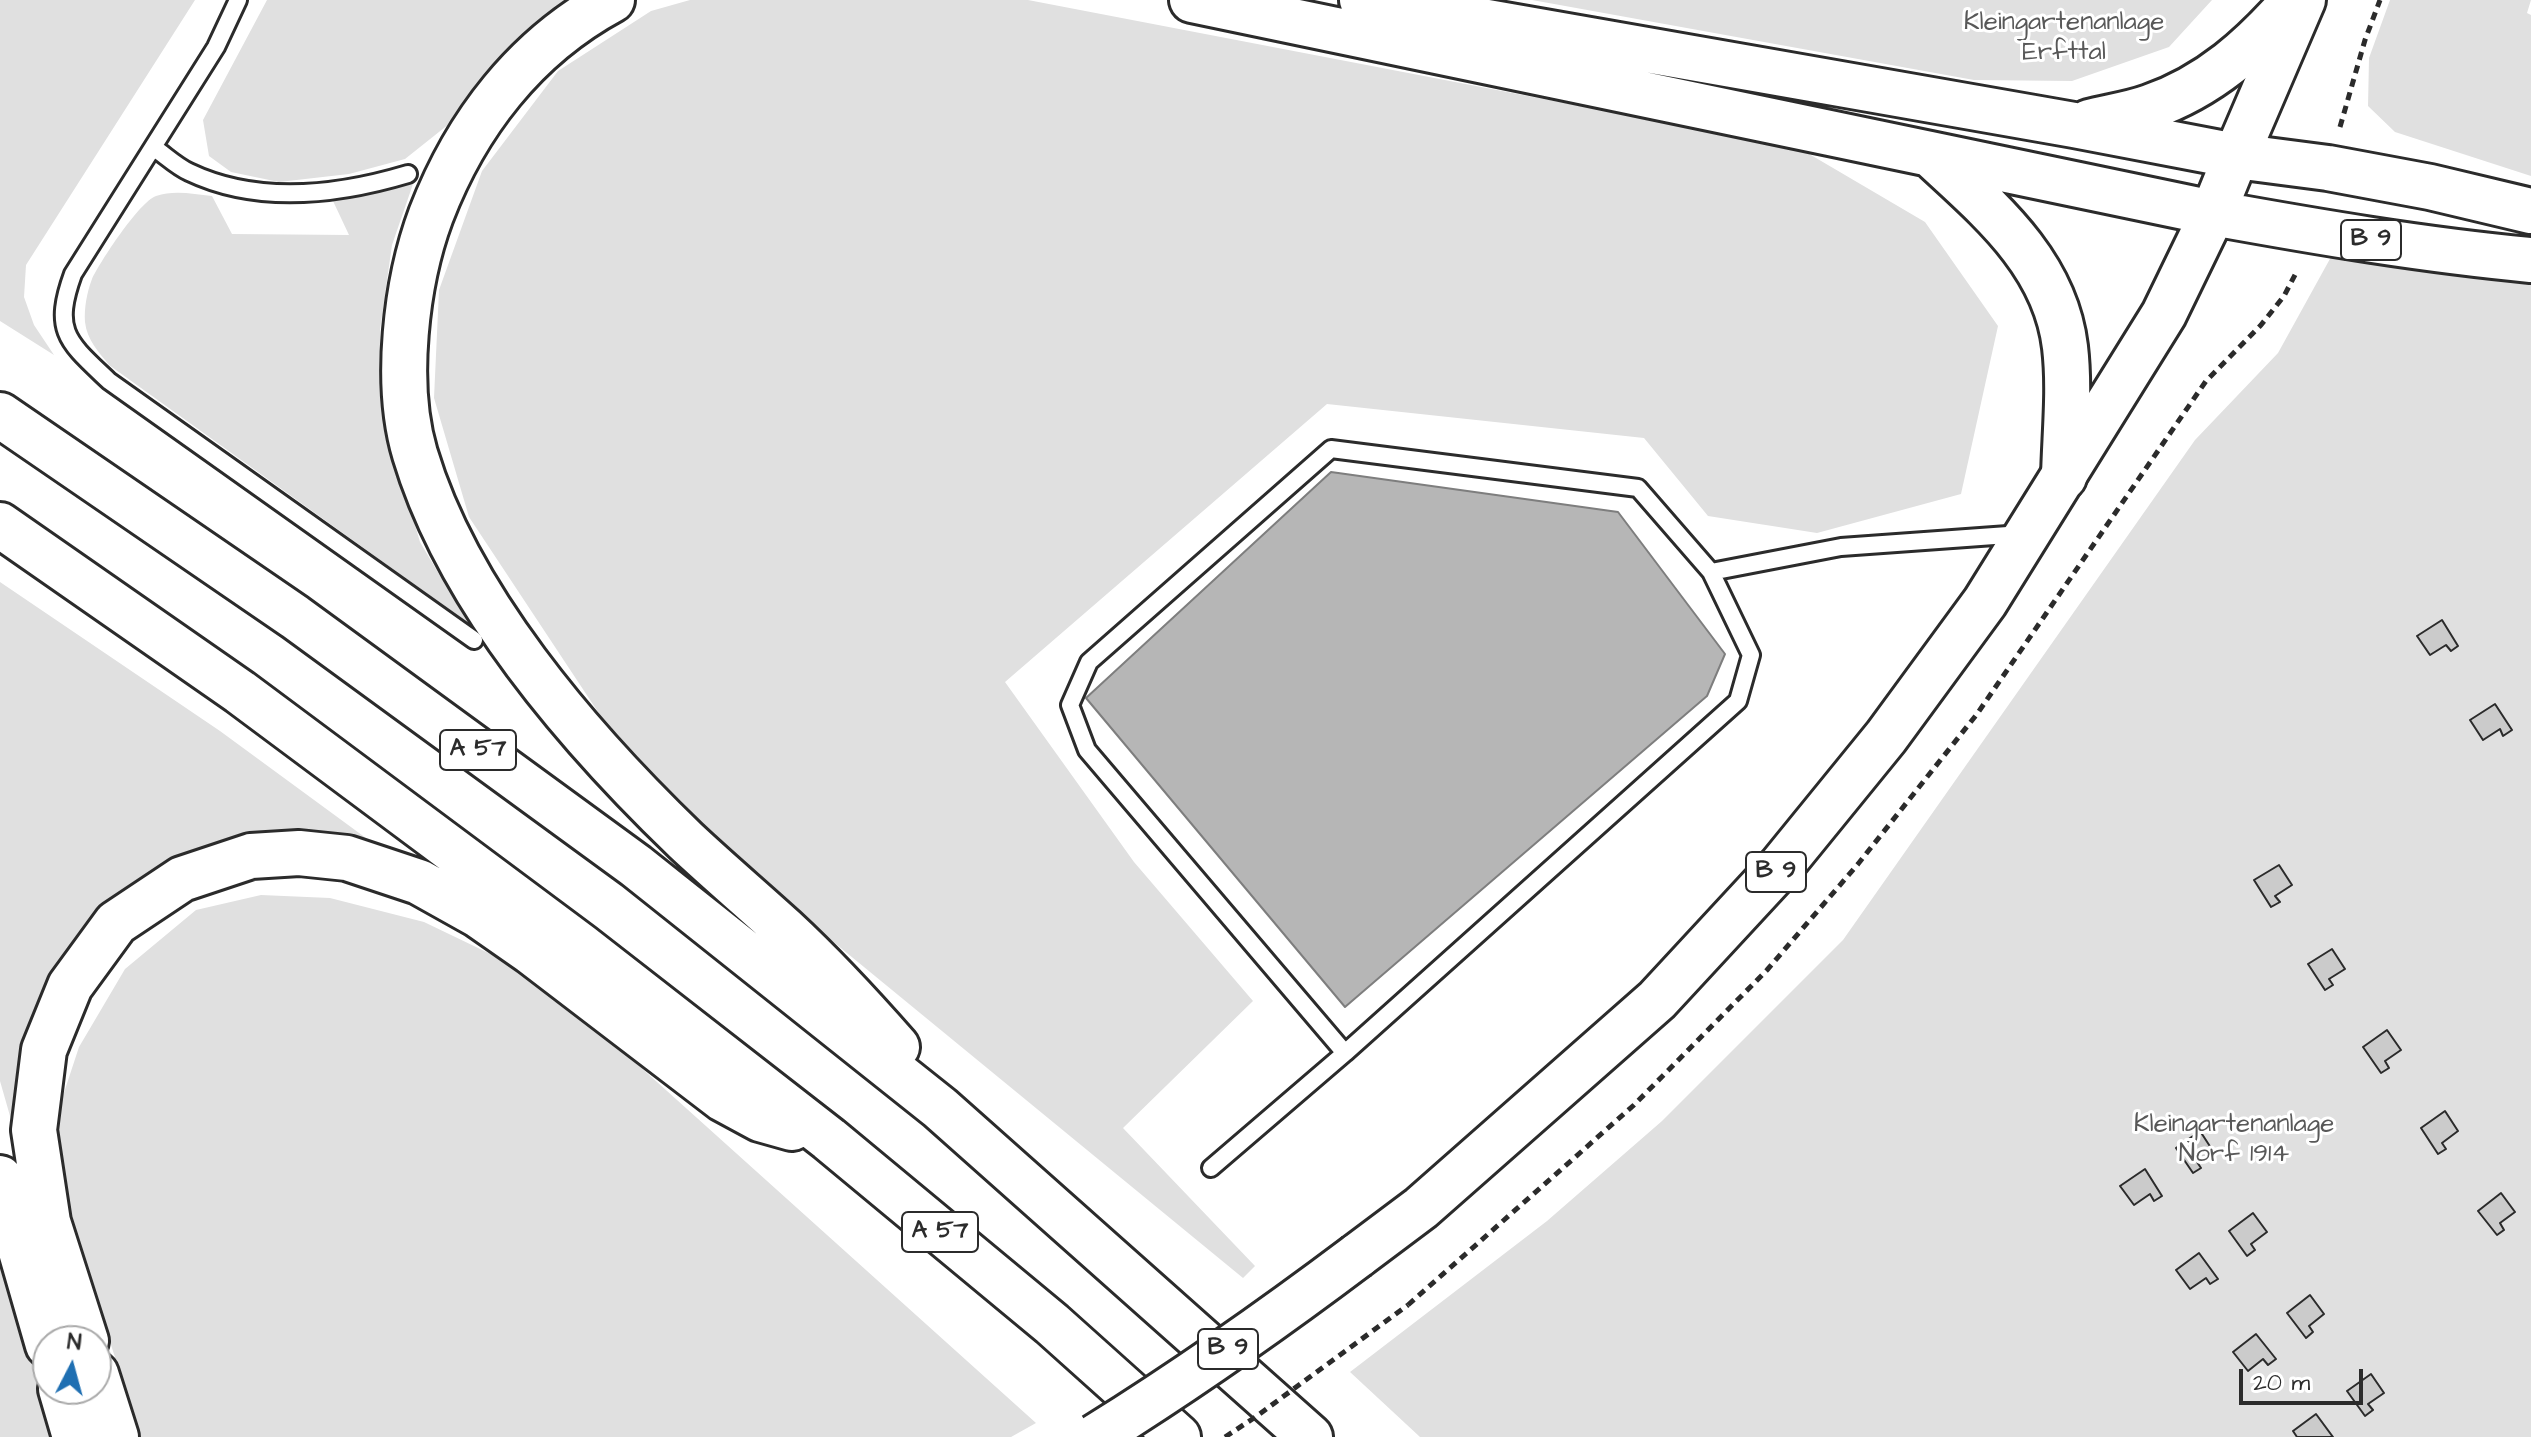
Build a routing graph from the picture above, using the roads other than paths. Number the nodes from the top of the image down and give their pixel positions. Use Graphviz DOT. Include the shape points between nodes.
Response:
graph roads {
  1 [pos="238,0"];
  2 [pos="612,0"];
  3 [pos="1192,0"];
  4 [pos="1362,0"];
  5 [pos="2294,0"];
  6 [pos="2303,0"];
  7 [pos="2074,125"];
  8 [pos="153,147"];
  9 [pos="1928,152"];
  10 [pos="2236,156"];
  11 [pos="408,174"];
  12 [pos="2531,211"];
  13 [pos="2213,213"];
  14 [pos="2531,260"];
  15 [pos="0,415"];
  16 [pos="2064,477"];
  17 [pos="0,525"];
  18 [pos="2028,534"];
  19 [pos="1711,572"];
  20 [pos="474,640"];
  21 [pos="1345,1053"];
  22 [pos="940,1108"];
  23 [pos="829,1139"];
  24 [pos="1211,1168"];
  25 [pos="0,1178"];
  26 [pos="42,1325"];
  27 [pos="81,1325"];
  28 [pos="66,1405"];
  29 [pos="106,1405"];
  30 [pos="75,1437"];
  31 [pos="116,1437"];
  32 [pos="1095,1437"];
  33 [pos="1178,1437"];
  34 [pos="1310,1437"];
  1 -- 8 [label="lane" via="216,47"];
  2 -- 22 [label="main road" via="545,45 507,84 458,153 441,189 422,240 404,352 414,450 444,532 463,567 560,706 686,841 867,1012"];
  3 -- 9 [label="main road"];
  4 -- 7 [label="main road"];
  5 -- 7 [label="main road" via="2240,57 2189,91 2148,108"];
  6 -- 10 [label="main road"];
  7 -- 10 [label="main road"];
  8 -- 11 [label="lane" via="188,171 241,190 303,194 364,187"];
  8 -- 20 [label="lane" via="73,274 62,323 77,351 109,381"];
  9 -- 13 [label="main road"];
  9 -- 16 [label="main road" via="2016,237 2049,292 2065,346"];
  10 -- 12 [label="main road, B 9" via="2430,187"];
  10 -- 13 [label="main road, B 9"];
  13 -- 14 [label="main road, B 9" via="2449,252"];
  13 -- 16 [label="main road, B 9" via="2164,314"];
  15 -- 22 [label="main road, A 57" via="295,617 636,866"];
  16 -- 18 [label="main road, B 9"];
  17 -- 23 [label="main road, A 57" via="240,692"];
  18 -- 19 [label="lane" via="1841,547"];
  18 -- 32 [label="main road, B 9, bridge" via="1886,737 1781,866 1668,989 1421,1208 1301,1298"];
  19 -- 21 [label="lane" via="1751,655 1738,701"];
  19 -- 21 [label="lane" via="1638,488 1331,449 1089,662 1070,705 1087,750"];
  21 -- 24 [label="lane"];
  22 -- 34 [label="main road, A 57"];
  23 -- 27 [label="main road" via="760,1119 723,1099 531,952 419,882 347,858 251,856 182,879 116,923 70,986 44,1050 34,1130 48,1222"];
  23 -- 33 [label="main road, A 57" via="1052,1324"];
  25 -- 26 [label="main road"];
  28 -- 30 [label="main road"];
  29 -- 31 [label="main road"];
}
